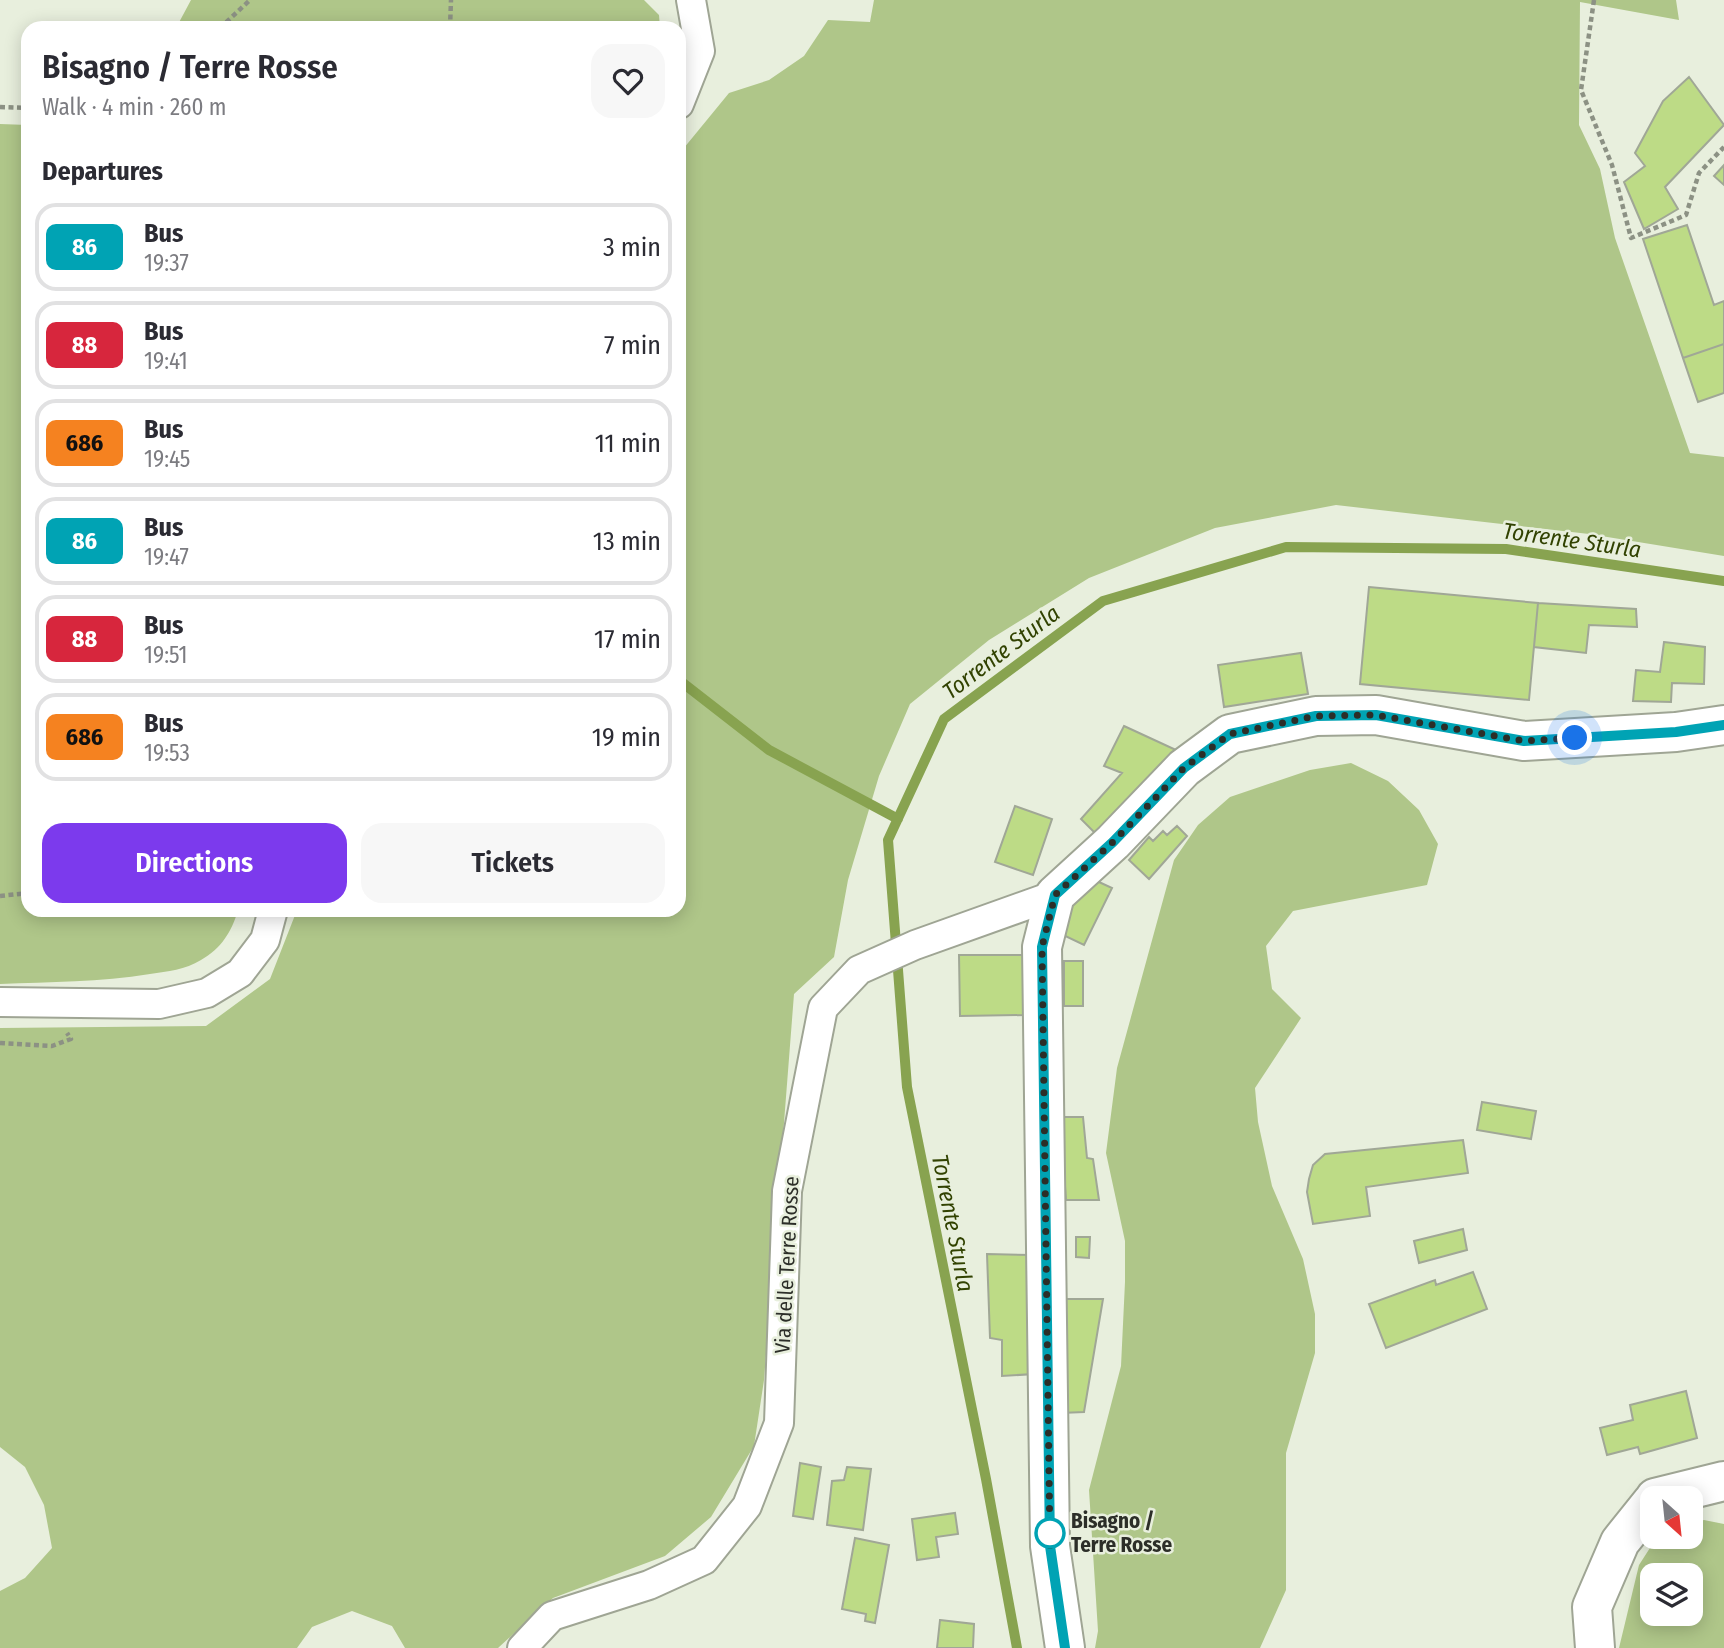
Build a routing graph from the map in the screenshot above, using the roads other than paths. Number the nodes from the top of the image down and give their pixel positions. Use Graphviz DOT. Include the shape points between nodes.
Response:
graph roads {
  1 [pos="691,0"];
  2 [pos="686,86"];
  3 [pos="1724,725"];
  4 [pos="1055,895"];
  5 [pos="271,917"];
  6 [pos="0,1002"];
  7 [pos="1724,1481"];
  8 [pos="1703,1487"];
  9 [pos="1640,1517"];
  10 [pos="522,1648"];
  11 [pos="1065,1648"];
  12 [pos="1595,1648"];
  1 -- 2 [label="street" via="700,51"];
  3 -- 4 [label="street" via="1524,741 1376,715 1316,716 1230,734 1184,768"];
  4 -- 10 [label="street, Via delle Terre Rosse" via="859,970 823,1008 787,1191 779,1423 747,1506 704,1560 649,1585 552,1616"];
  4 -- 11 [label="street" via="1042,947 1050,1546"];
  5 -- 6 [label="street" via="265,940 240,973 207,993 159,1004"];
  7 -- 8 [label="street"];
  9 -- 12 [label="street" via="1620,1542 1592,1607"];
}
